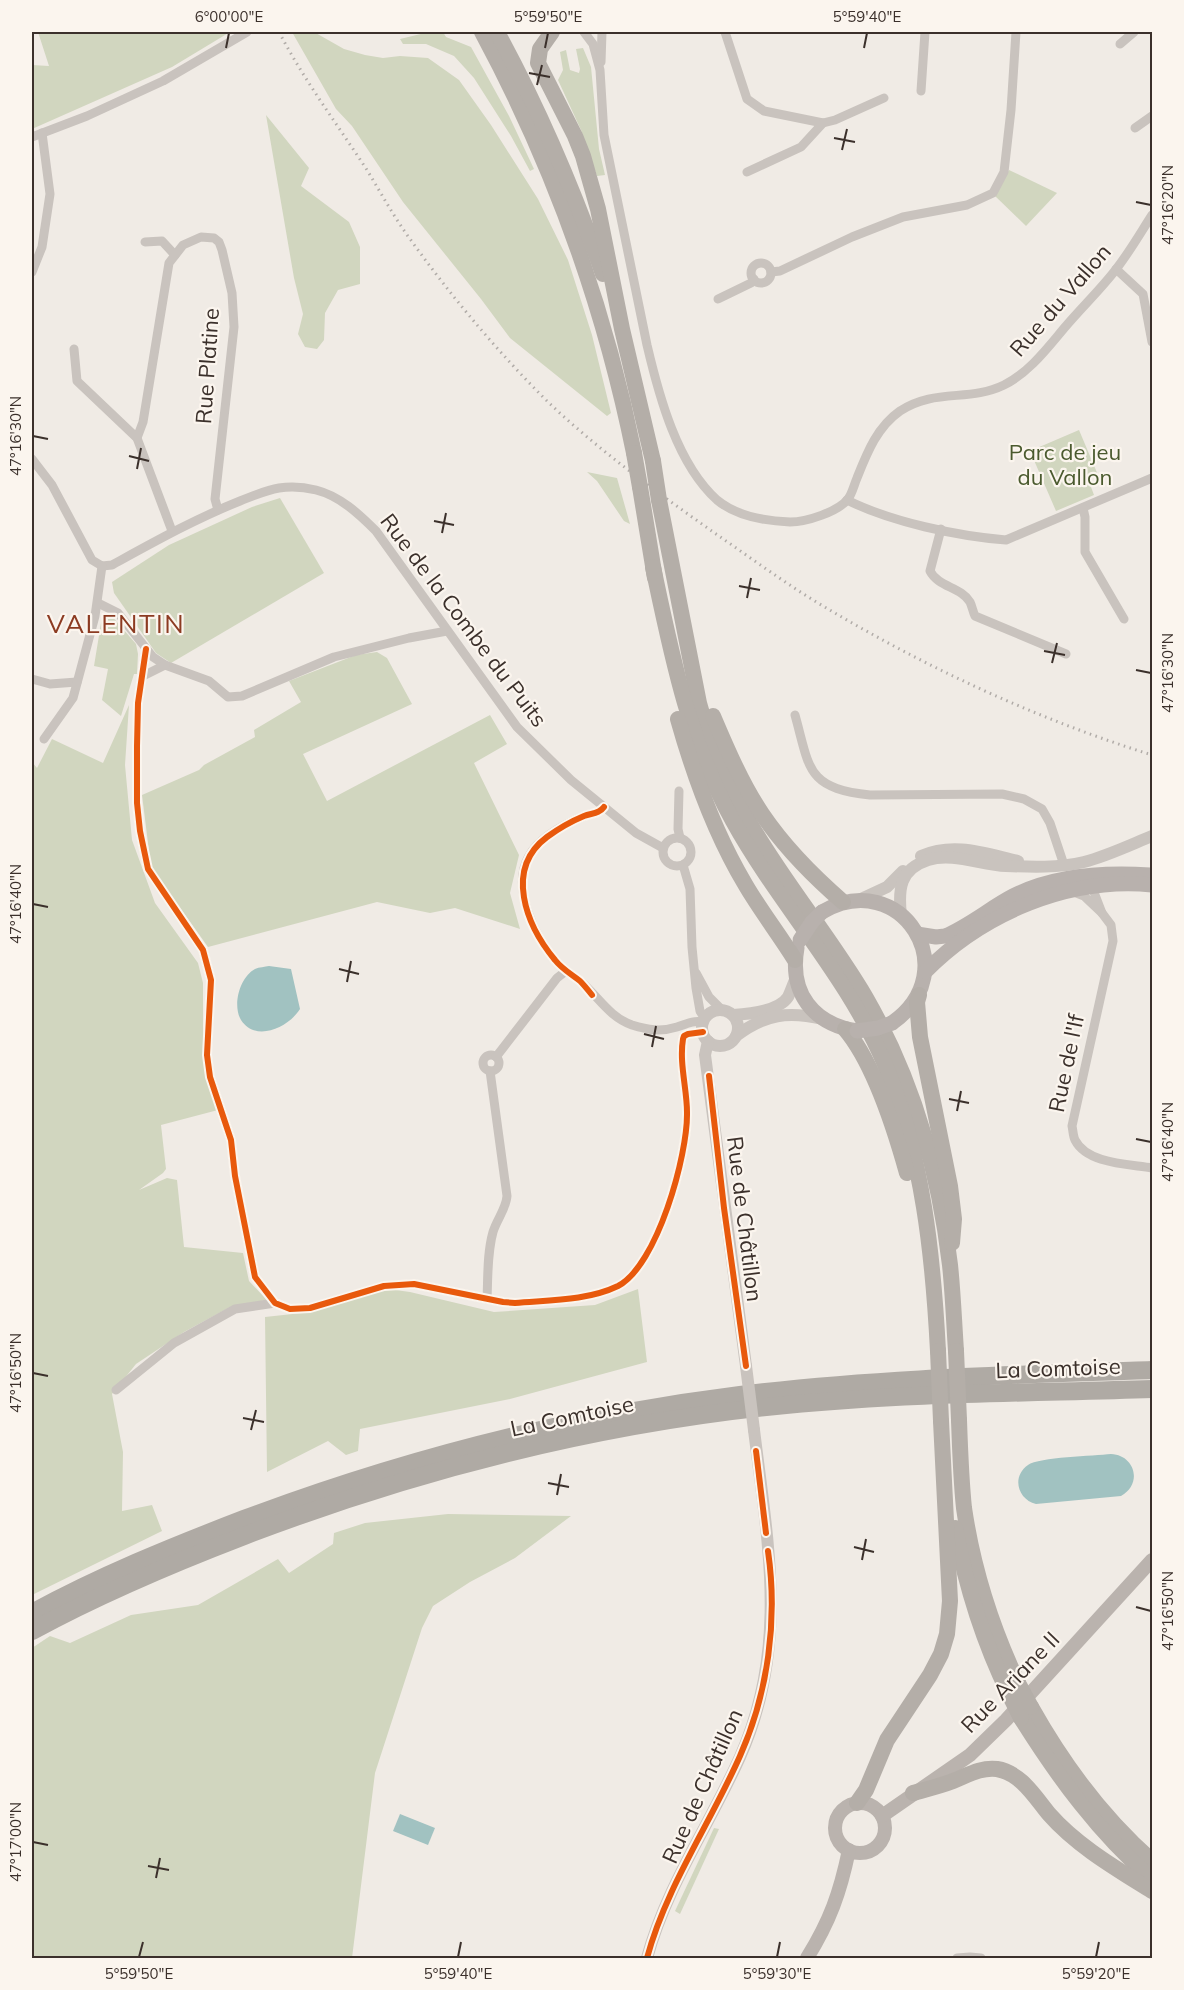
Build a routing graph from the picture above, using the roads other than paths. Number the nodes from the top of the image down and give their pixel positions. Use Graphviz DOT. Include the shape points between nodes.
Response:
graph roads {
  1 [pos="247,32"];
  2 [pos="482,32"];
  3 [pos="497,32"];
  4 [pos="552,32"];
  5 [pos="584,32"];
  6 [pos="602,32"];
  7 [pos="725,32"];
  8 [pos="925,32"];
  9 [pos="1016,32"];
  10 [pos="1134,32"];
  11 [pos="1120,44"];
  12 [pos="600,70"];
  13 [pos="921,91"];
  14 [pos="884,98"];
  15 [pos="1152,116"];
  16 [pos="823,123"];
  17 [pos="1135,128"];
  18 [pos="42,134"];
  19 [pos="32,137"];
  20 [pos="747,172"];
  21 [pos="1152,215"];
  22 [pos="145,242"];
  23 [pos="175,255"];
  24 [pos="1116,269"];
  25 [pos="32,272"];
  26 [pos="771,272"];
  27 [pos="754,279"];
  28 [pos="718,299"];
  29 [pos="622,329"];
  30 [pos="1152,342"];
  31 [pos="74,349"];
  32 [pos="137,438"];
  33 [pos="32,459"];
  34 [pos="1152,478"];
  35 [pos="847,500"];
  36 [pos="1083,508"];
  37 [pos="218,510"];
  38 [pos="941,529"];
  39 [pos="172,531"];
  40 [pos="102,566"];
  41 [pos="653,567"];
  42 [pos="98,603"];
  43 [pos="1124,619"];
  44 [pos="447,631"];
  45 [pos="686,641"];
  46 [pos="146,649"];
  47 [pos="1066,654"];
  48 [pos="165,665"];
  49 [pos="143,676"];
  50 [pos="32,679"];
  51 [pos="77,682"];
  52 [pos="795,715"];
  53 [pos="44,740"];
  54 [pos="679,791"];
  55 [pos="604,807"];
  56 [pos="1152,836"];
  57 [pos="680,838"];
  58 [pos="663,848"];
  59 [pos="683,865"];
  60 [pos="1064,865"];
  61 [pos="1042,866"];
  62 [pos="1152,875"];
  63 [pos="1152,885"];
  64 [pos="1065,886"];
  65 [pos="1092,887"];
  66 [pos="851,901"];
  67 [pos="1102,913"];
  68 [pos="901,915"];
  69 [pos="918,934"];
  70 [pos="795,960"];
  71 [pos="566,971"];
  72 [pos="695,971"];
  73 [pos="925,972"];
  74 [pos="796,978"];
  75 [pos="919,995"];
  76 [pos="727,1013"];
  77 [pos="823,1019"];
  78 [pos="705,1028"];
  79 [pos="851,1030"];
  80 [pos="736,1036"];
  81 [pos="725,1045"];
  82 [pos="710,1076"];
  83 [pos="1152,1168"];
  84 [pos="950,1264"];
  85 [pos="487,1299"];
  86 [pos="275,1303"];
  87 [pos="937,1320"];
  88 [pos="1152,1370"];
  89 [pos="1152,1389"];
  90 [pos="116,1390"];
  91 [pos="945,1480"];
  92 [pos="1152,1560"];
  93 [pos="32,1613"];
  94 [pos="32,1631"];
  95 [pos="1014,1689"];
  96 [pos="1026,1712"];
  97 [pos="913,1793"];
  98 [pos="857,1803"];
  99 [pos="882,1816"];
  100 [pos="849,1850"];
  101 [pos="1152,1861"];
  102 [pos="1152,1879"];
  103 [pos="1152,1892"];
  104 [pos="647,1959"];
  105 [pos="807,1959"];
  106 [pos="957,1959"];
  107 [pos="981,1959"];
  1 -- 18 [label="street" via="163,81"];
  2 -- 41 [label="highway, bridge" via="541,153 576,240 610,352 634,453"];
  3 -- 29 [label="highway" via="575,199"];
  4 -- 29 [label="highway" via="540,49 538,63 583,156"];
  5 -- 12 [label="street" via="593,44"];
  6 -- 12 [label="street"];
  7 -- 16 [label="street" via="747,99 764,111"];
  8 -- 13 [label="street"];
  9 -- 26 [label="street" via="1004,172 993,193 967,205 903,217"];
  10 -- 11 [label="street"];
  12 -- 35 [label="street" via="603,135 655,379 691,469 717,500 771,521 808,520"];
  14 -- 16 [label="street"];
  15 -- 17 [label="street"];
  16 -- 20 [label="street" via="801,147"];
  18 -- 19 [label="street"];
  18 -- 25 [label="street" via="50,194 42,247"];
  21 -- 24 [label="street, Rue du Vallon"];
  22 -- 23 [label="street" via="162,242"];
  23 -- 32 [label="street" via="169,262 143,422"];
  23 -- 37 [label="street, Rue Platine" via="183,245 201,237 214,238 222,249 232,293 234,327 214,498"];
  24 -- 30 [label="street" via="1143,294"];
  24 -- 35 [label="street, Rue du Vallon" via="1020,376 982,392 925,398 899,412 883,426 871,445"];
  26 -- 27 [label="street" via="765,282"];
  26 -- 27 [label="street" via="766,264 758,264 752,271"];
  27 -- 28 [label="street"];
  29 -- 45 [label="highway, bridge" via="653,461"];
  31 -- 32 [label="street" via="77,381"];
  32 -- 39 [label="street"];
  33 -- 40 [label="street" via="52,485 92,560"];
  34 -- 36 [label="street"];
  35 -- 38 [label="street" via="871,512"];
  36 -- 38 [label="street" via="1006,540"];
  36 -- 43 [label="street" via="1085,552"];
  37 -- 39 [label="street, Rue de la Combe du Puits"];
  37 -- 44 [label="street, Rue de la Combe du Puits" via="291,486 318,490 336,498 376,531"];
  38 -- 47 [label="street" via="930,571 933,578 963,595 975,616"];
  39 -- 40 [label="street, Rue de la Combe du Puits" via="112,565"];
  40 -- 42 [label="street"];
  41 -- 70 [label="highway" via="672,694 694,772 735,866"];
  41 -- 87 [label="highway" via="680,691 715,785 753,855 855,1007 894,1088 923,1200"];
  42 -- 46 [label="street" via="118,613"];
  42 -- 51 [label="street"];
  44 -- 48 [label="street" via="334,657 234,698 209,681"];
  44 -- 55 [label="street, Rue de la Combe du Puits" via="517,727"];
  45 -- 66 [label="highway" via="722,737 754,802 802,864"];
  45 -- 84 [label="highway" via="705,725 735,797 764,847 854,978 898,1061 930,1157"];
  46 -- 48 [label="street"];
  46 -- 49 [label="street"];
  48 -- 49 [label="street"];
  49 -- 86 [label="street" via="136,746 140,831 148,868 207,962 211,980 207,1055 210,1077 231,1140 255,1277"];
  50 -- 51 [label="street" via="50,684"];
  51 -- 53 [label="street" via="73,698"];
  52 -- 60 [label="street" via="808,764 822,781 870,795 1002,794 1024,799 1042,809"];
  54 -- 57 [label="street"];
  55 -- 58 [label="street, Rue de la Combe du Puits" via="636,833"];
  55 -- 71 [label="street" via="549,836 530,854 524,870 522,890 534,927 554,960"];
  56 -- 60 [label="street" via="1103,856"];
  57 -- 58 [label="street" via="672,839"];
  57 -- 59 [label="street" via="691,850"];
  58 -- 59 [label="street" via="668,863"];
  59 -- 72 [label="street" via="690,889"];
  60 -- 61 [label="street"];
  61 -- 66 [label="street" via="952,848 936,850 910,863 887,887"];
  61 -- 68 [label="street" via="929,859 911,869 900,884"];
  62 -- 64 [label="main road" via="1091,876"];
  63 -- 65 [label="main road"];
  64 -- 65 [label="main road"];
  64 -- 67 [label="street" via="1084,896"];
  64 -- 69 [label="main road" via="1027,890 945,936"];
  64 -- 73 [label="main road" via="994,919"];
  65 -- 67 [label="street"];
  66 -- 68 [label="main road" via="879,903"];
  66 -- 70 [label="main road, bridge" via="822,912 812,922 800,940"];
  67 -- 83 [label="street, Rue de l'If" via="1111,925 1113,941 1072,1126 1074,1138 1090,1154"];
  68 -- 69 [label="main road"];
  69 -- 73 [label="main road"];
  70 -- 74 [label="main road"];
  71 -- 78 [label="street" via="628,1024 659,1030 692,1022"];
  71 -- 85 [label="street" via="496,1057 490,1055 483,1060 485,1069 490,1071 507,1196 491,1240"];
  72 -- 76 [label="street" via="709,997"];
  72 -- 78 [label="street"];
  73 -- 75 [label="main road"];
  74 -- 76 [label="street" via="783,1002 757,1012"];
  74 -- 77 [label="main road" via="804,999"];
  75 -- 79 [label="main road, bridge" via="892,1023"];
  75 -- 84 [label="highway" via="920,1037 954,1219"];
  76 -- 78 [label="street" via="712,1012"];
  76 -- 80 [label="street" via="738,1026"];
  77 -- 79 [label="main road"];
  77 -- 80 [label="street" via="789,1014 757,1023"];
  78 -- 81 [label="street" via="716,1046"];
  78 -- 82 [label="street, Rue de Châtillon"];
  78 -- 85 [label="street" via="684,1036 687,1113 682,1160 660,1227 632,1275 619,1285 587,1296 515,1303"];
  79 -- 87 [label="highway" via="902,1153"];
  80 -- 81 [label="street"];
  81 -- 82 [label="street"];
  82 -- 104 [label="street, Rue de Châtillon, bridge" via="771,1584 771,1631 759,1702 740,1756 663,1912"];
  84 -- 95 [label="highway, bridge" via="964,1507 975,1561"];
  85 -- 86 [label="street" via="414,1284 384,1286 309,1308 290,1309"];
  86 -- 90 [label="street" via="225,1315 174,1343"];
  87 -- 91 [label="highway, bridge"];
  88 -- 93 [label="highway, La Comtoise" via="784,1390 694,1401 545,1428 383,1470 287,1503 146,1558"];
  89 -- 94 [label="highway, La Comtoise" via="896,1396 785,1405 549,1444 388,1486 289,1519 152,1573"];
  91 -- 95 [label="highway" via="974,1608 993,1659"];
  91 -- 98 [label="highway" via="949,1626 936,1664 887,1740"];
  92 -- 97 [label="main road, Rue Ariane II" via="1006,1720 970,1755"];
  95 -- 96 [label="highway, bridge"];
  96 -- 101 [label="highway" via="1085,1790"];
  96 -- 102 [label="highway" via="1046,1758 1090,1816"];
  97 -- 99 [label="main road, Rue Ariane II"];
  97 -- 103 [label="highway" via="975,1771 1006,1771 1021,1781 1073,1837"];
  98 -- 99 [label="main road" via="874,1807"];
  98 -- 100 [label="main road" via="843,1811 836,1822 837,1835"];
  99 -- 100 [label="main road" via="885,1827 876,1848 863,1852"];
  100 -- 105 [label="main road" via="832,1914"];
  106 -- 107 [label="street"];
}
